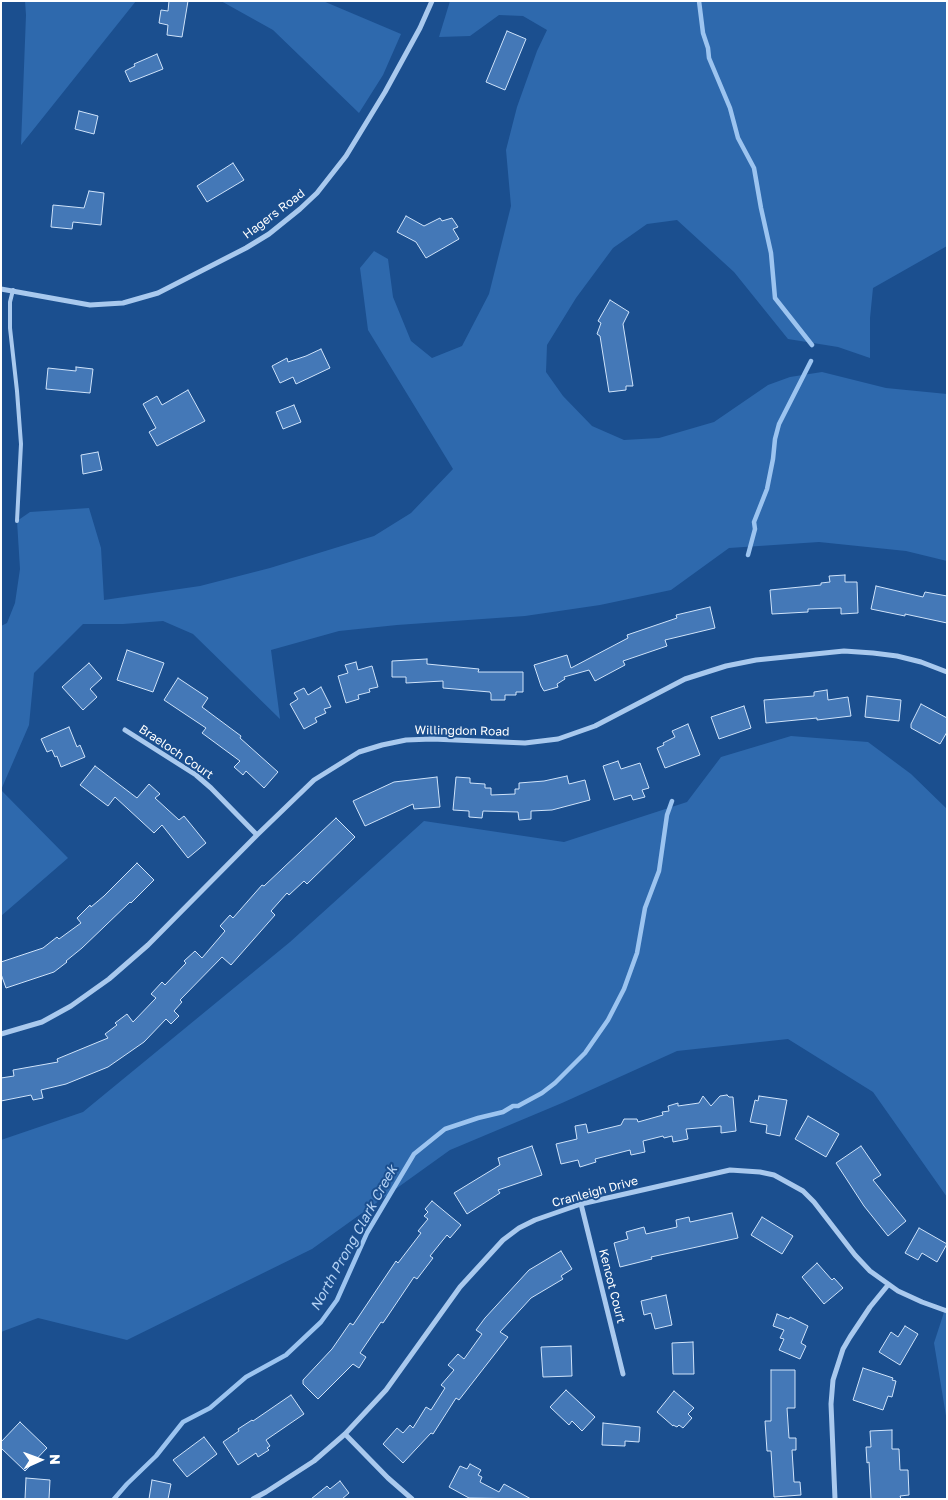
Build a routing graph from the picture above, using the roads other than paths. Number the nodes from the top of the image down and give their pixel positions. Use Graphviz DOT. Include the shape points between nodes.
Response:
graph roads {
  1 [pos="432,1"];
  2 [pos="1,288"];
  3 [pos="13,290"];
  4 [pos="17,521"];
  5 [pos="947,672"];
  6 [pos="125,730"];
  7 [pos="257,835"];
  8 [pos="1,1034"];
  9 [pos="581,1204"];
  10 [pos="888,1285"];
  11 [pos="947,1311"];
  12 [pos="623,1374"];
  13 [pos="345,1434"];
  14 [pos="253,1499"];
  15 [pos="412,1499"];
  16 [pos="835,1499"];
  1 -- 3 [label="street, Hagers Road" via="385,92 346,156 317,193 269,234 158,293 130,302 90,305"];
  2 -- 3 [label="street, Hagers Road"];
  3 -- 4 [label="lane" via="10,328 21,444"];
  5 -- 7 [label="street, Willingdon Road" via="921,662 873,653 844,651 772,657 726,666 685,679 595,726 558,739 525,743 432,739 382,745 359,752 314,780"];
  6 -- 7 [label="street, Braeloch Court" via="196,775"];
  7 -- 8 [label="street, Willingdon Road" via="109,979 42,1022"];
  9 -- 10 [label="street, Cranleigh Drive" via="730,1170 760,1172 803,1191 825,1214 855,1255"];
  9 -- 12 [label="street, Kencot Court"];
  9 -- 13 [label="street, Cranleigh Drive" via="520,1228 491,1252 460,1286 386,1390"];
  10 -- 11 [label="street, Cranleigh Drive"];
  10 -- 16 [label="street" via="843,1349 833,1380"];
  13 -- 14 [label="street, Cranleigh Drive" via="314,1461"];
  13 -- 15 [label="street"];
}
